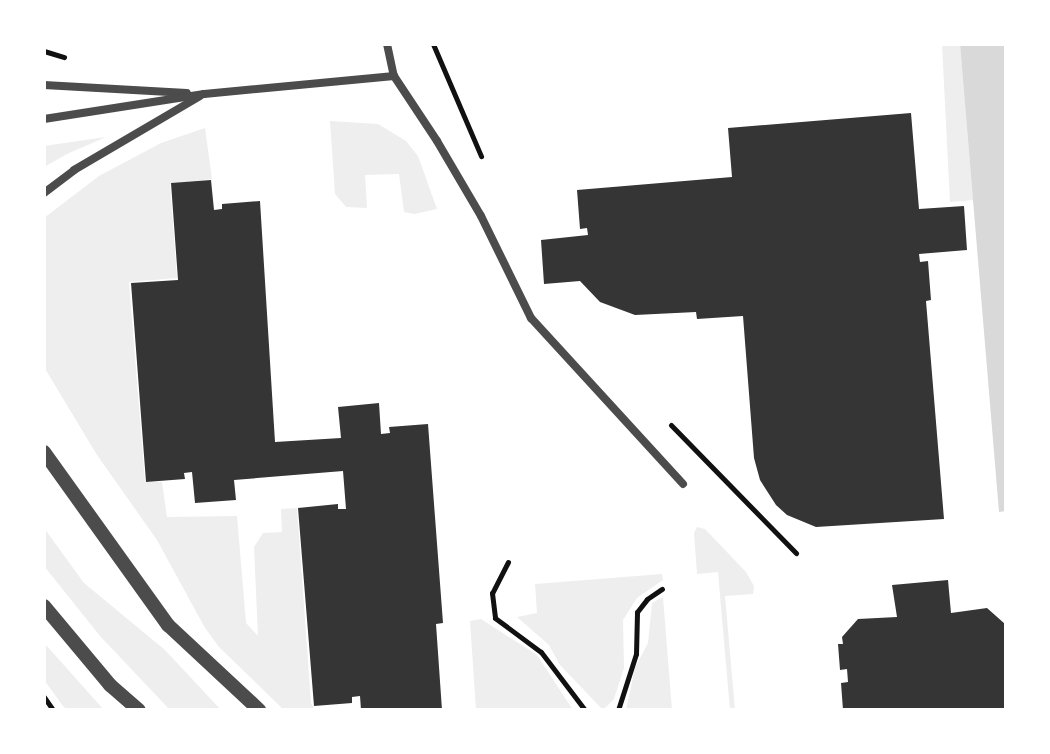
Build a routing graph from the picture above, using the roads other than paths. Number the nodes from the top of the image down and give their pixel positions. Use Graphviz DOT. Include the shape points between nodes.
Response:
graph roads {
  1 [pos="387,44"];
  2 [pos="394,76"];
  3 [pos="44,85"];
  4 [pos="204,94"];
  5 [pos="44,119"];
  6 [pos="44,193"];
  7 [pos="44,452"];
  8 [pos="683,484"];
  9 [pos="44,606"];
  10 [pos="139,710"];
  11 [pos="259,710"];
  1 -- 2 [label="street"];
  2 -- 4 [label="street"];
  2 -- 8 [label="street" via="481,216 531,318"];
  3 -- 4 [label="street"];
  4 -- 5 [label="street"];
  4 -- 6 [label="street"];
  7 -- 11 [label="street" via="168,625"];
  9 -- 10 [label="street" via="110,685"];
}
